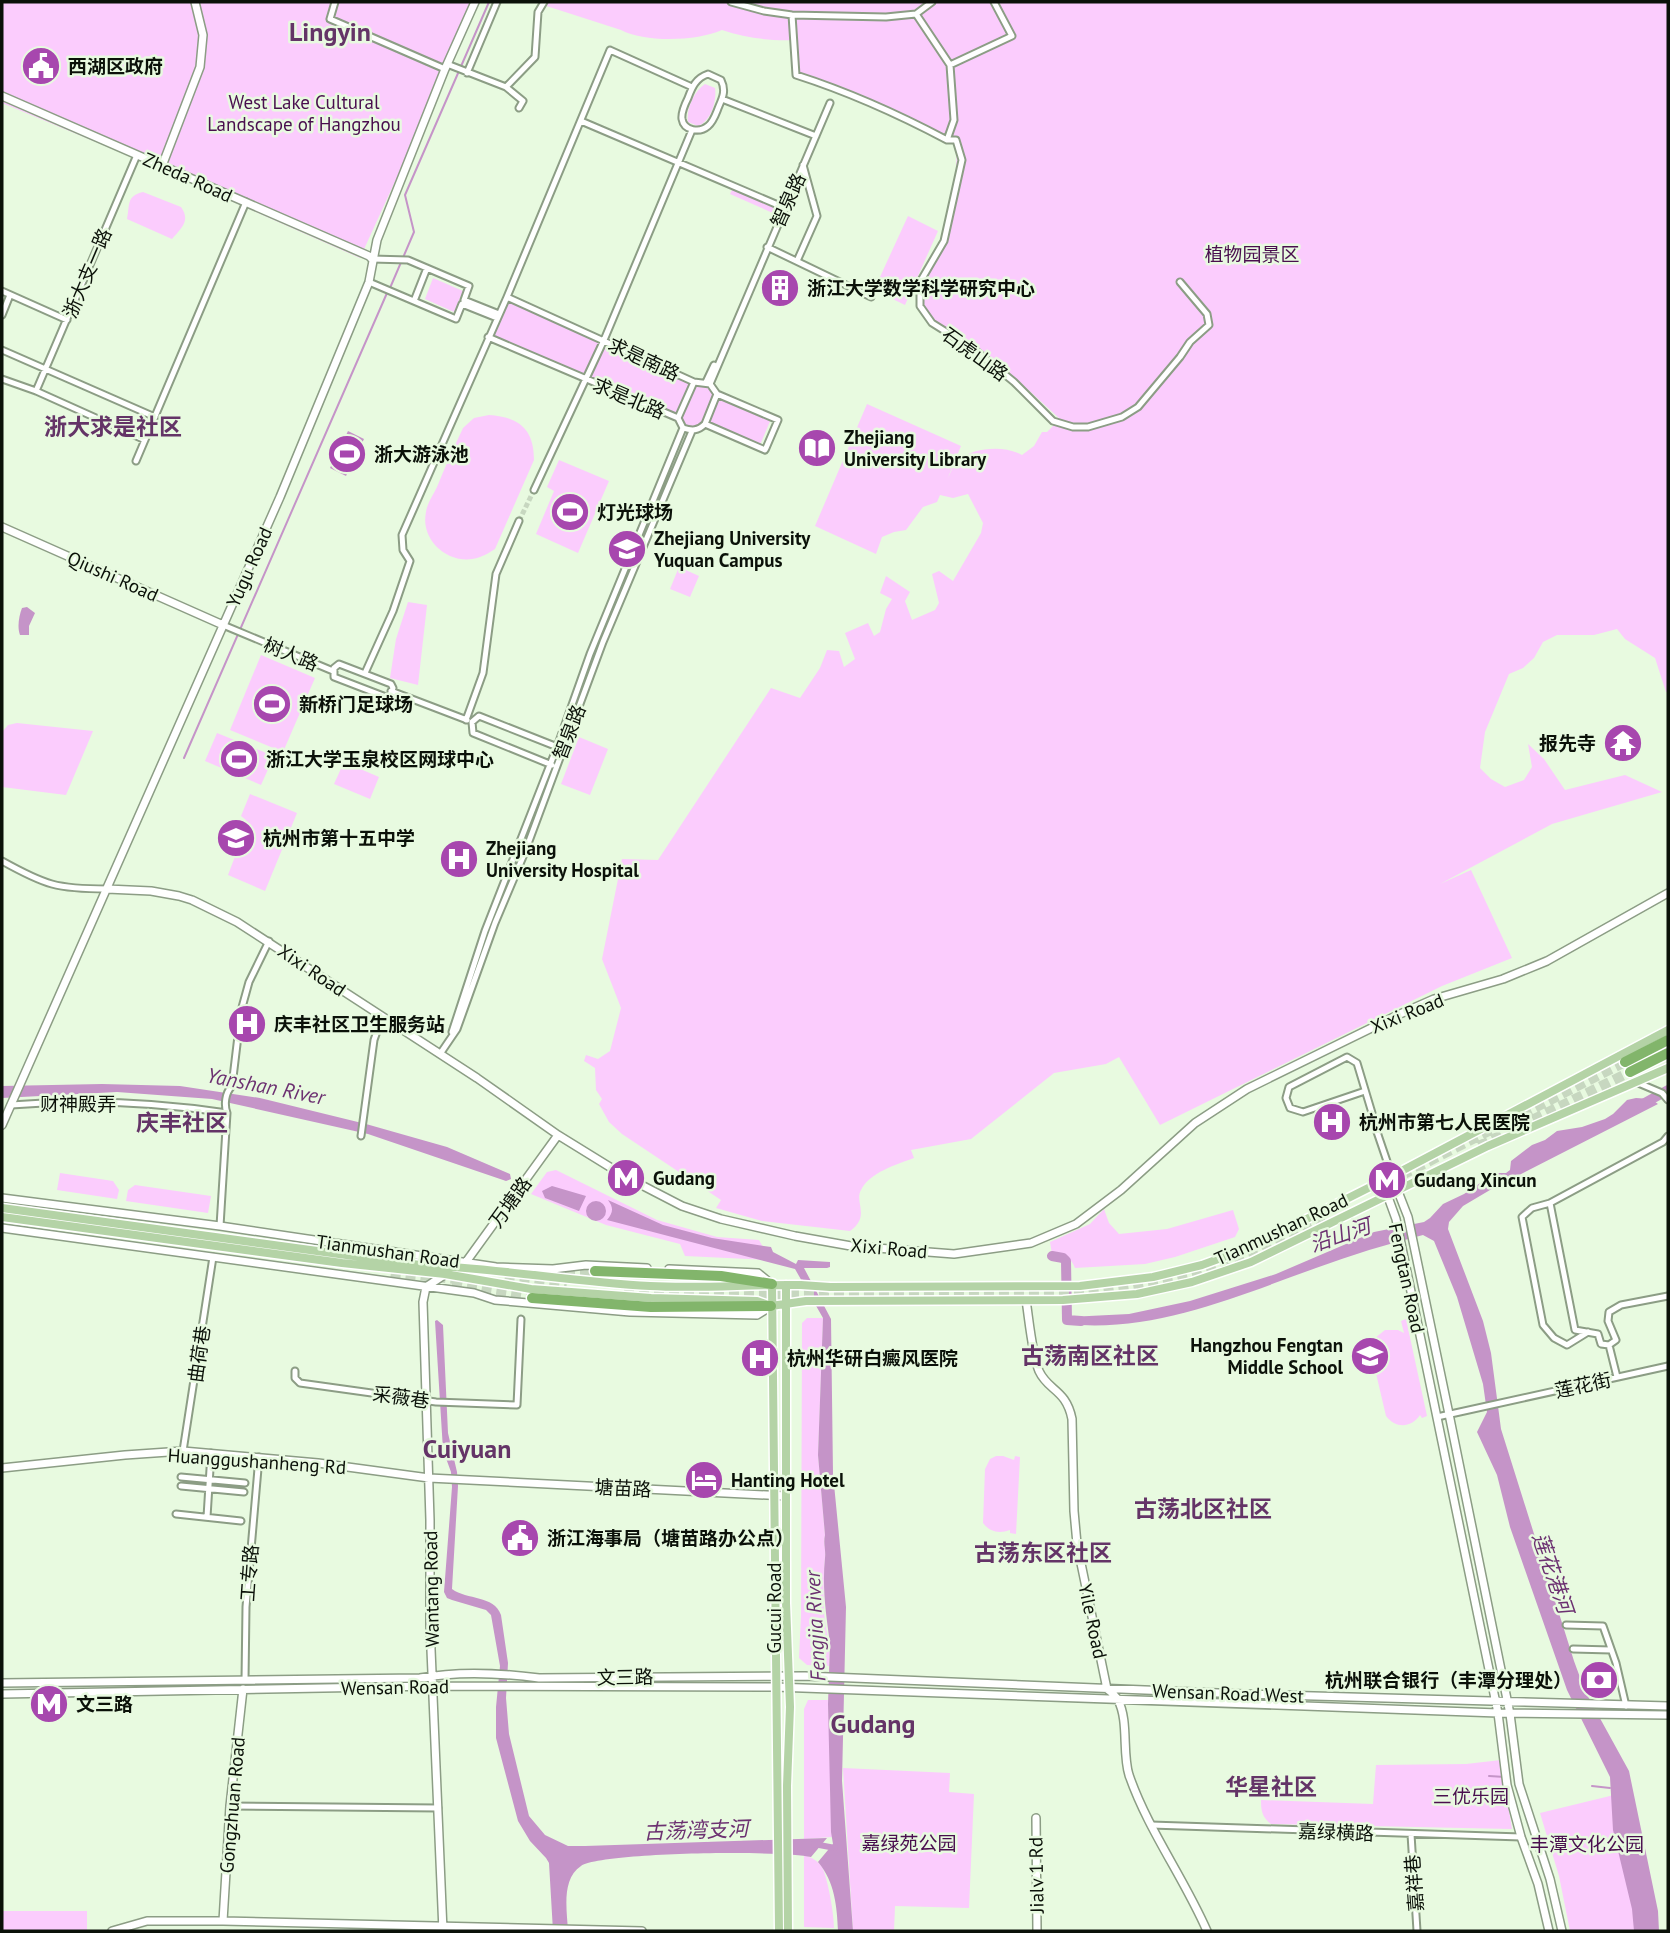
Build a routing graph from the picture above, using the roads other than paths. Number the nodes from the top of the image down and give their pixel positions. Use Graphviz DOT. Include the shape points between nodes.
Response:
graph roads {
  1 [pos="195,2"];
  2 [pos="335,2"];
  3 [pos="474,2"];
  4 [pos="497,2"];
  5 [pos="544,2"];
  6 [pos="731,2"];
  7 [pos="932,2"];
  8 [pos="994,2"];
  9 [pos="916,14"];
  10 [pos="792,15"];
  11 [pos="950,65"];
  12 [pos="446,67"];
  13 [pos="469,74"];
  14 [pos="506,87"];
  15 [pos="692,87"];
  16 [pos="2,96"];
  17 [pos="722,99"];
  18 [pos="830,103"];
  19 [pos="519,108"];
  20 [pos="581,121"];
  21 [pos="692,130"];
  22 [pos="816,136"];
  23 [pos="947,140"];
  24 [pos="137,155"];
  25 [pos="677,163"];
  26 [pos="162,166"];
  27 [pos="803,166"];
  28 [pos="246,202"];
  29 [pos="785,208"];
  30 [pos="767,247"];
  31 [pos="372,259"];
  32 [pos="797,261"];
  33 [pos="427,268"];
  34 [pos="369,282"];
  35 [pos="1180,282"];
  36 [pos="2,291"];
  37 [pos="10,295"];
  38 [pos="507,297"];
  39 [pos="871,297"];
  40 [pos="415,301"];
  41 [pos="463,302"];
  42 [pos="2,315"];
  43 [pos="498,316"];
  44 [pos="67,320"];
  45 [pos="488,337"];
  46 [pos="604,340"];
  47 [pos="2,350"];
  48 [pos="46,368"];
  49 [pos="2,379"];
  50 [pos="586,379"];
  51 [pos="694,382"];
  52 [pos="708,383"];
  53 [pos="36,391"];
  54 [pos="717,394"];
  55 [pos="155,417"];
  56 [pos="678,418"];
  57 [pos="705,424"];
  58 [pos="683,428"];
  59 [pos="692,430"];
  60 [pos="145,440"];
  61 [pos="136,461"];
  62 [pos="534,490"];
  63 [pos="519,521"];
  64 [pos="2,527"];
  65 [pos="227,627"];
  66 [pos="334,670"];
  67 [pos="365,673"];
  68 [pos="391,691"];
  69 [pos="469,721"];
  70 [pos="560,748"];
  71 [pos="553,765"];
  72 [pos="2,861"];
  73 [pos="107,889"];
  74 [pos="1668,893"];
  75 [pos="269,942"];
  76 [pos="382,1017"];
  77 [pos="1668,1030"];
  78 [pos="1668,1040"];
  79 [pos="440,1054"];
  80 [pos="1668,1054"];
  81 [pos="1625,1062"];
  82 [pos="1668,1068"];
  83 [pos="1630,1072"];
  84 [pos="1636,1082"];
  85 [pos="1365,1091"];
  86 [pos="1668,1100"];
  87 [pos="13,1103"];
  88 [pos="228,1112"];
  89 [pos="1372,1113"];
  90 [pos="2,1125"];
  91 [pos="1376,1129"];
  92 [pos="361,1135"];
  93 [pos="558,1135"];
  94 [pos="1668,1136"];
  95 [pos="1392,1176"];
  96 [pos="1399,1192"];
  97 [pos="1388,1197"];
  98 [pos="2,1198"];
  99 [pos="1550,1203"];
  100 [pos="2,1208"];
  101 [pos="2,1217"];
  102 [pos="219,1226"];
  103 [pos="2,1228"];
  104 [pos="213,1257"];
  105 [pos="463,1264"];
  106 [pos="594,1272"];
  107 [pos="445,1274"];
  108 [pos="772,1284"];
  109 [pos="786,1284"];
  110 [pos="426,1287"];
  111 [pos="1668,1296"];
  112 [pos="532,1298"];
  113 [pos="1026,1300"];
  114 [pos="785,1304"];
  115 [pos="771,1306"];
  116 [pos="521,1319"];
  117 [pos="1588,1332"];
  118 [pos="1609,1345"];
  119 [pos="1668,1366"];
  120 [pos="295,1371"];
  121 [pos="1617,1377"];
  122 [pos="426,1401"];
  123 [pos="1450,1414"];
  124 [pos="1437,1416"];
  125 [pos="183,1451"];
  126 [pos="211,1453"];
  127 [pos="259,1457"];
  128 [pos="2,1468"];
  129 [pos="181,1477"];
  130 [pos="429,1478"];
  131 [pos="209,1479"];
  132 [pos="246,1483"];
  133 [pos="181,1486"];
  134 [pos="209,1489"];
  135 [pos="244,1492"];
  136 [pos="773,1495"];
  137 [pos="786,1496"];
  138 [pos="176,1514"];
  139 [pos="206,1517"];
  140 [pos="241,1521"];
  141 [pos="1566,1625"];
  142 [pos="1573,1649"];
  143 [pos="1611,1650"];
  144 [pos="433,1676"];
  145 [pos="774,1676"];
  146 [pos="787,1676"];
  147 [pos="246,1680"];
  148 [pos="2,1683"];
  149 [pos="434,1686"];
  150 [pos="775,1687"];
  151 [pos="788,1688"];
  152 [pos="243,1689"];
  153 [pos="1107,1689"];
  154 [pos="2,1693"];
  155 [pos="1118,1699"];
  156 [pos="1496,1702"];
  157 [pos="1508,1703"];
  158 [pos="1626,1706"];
  159 [pos="1668,1706"];
  160 [pos="1499,1713"];
  161 [pos="1510,1714"];
  162 [pos="1668,1715"];
  163 [pos="230,1806"];
  164 [pos="438,1808"];
  165 [pos="1035,1818"];
  166 [pos="1151,1825"];
  167 [pos="1411,1834"];
  168 [pos="783,1836"];
  169 [pos="1521,1838"];
  170 [pos="783,1858"];
  171 [pos="223,1921"];
  172 [pos="443,1928"];
  173 [pos="569,1930"];
  174 [pos="112,1931"];
  175 [pos="221,1931"];
  176 [pos="589,1931"];
  177 [pos="642,1931"];
  178 [pos="779,1931"];
  179 [pos="788,1931"];
  180 [pos="1037,1931"];
  181 [pos="1207,1931"];
  182 [pos="1417,1931"];
  183 [pos="1549,1931"];
  184 [pos="1562,1931"];
  1 -- 26 [label="main road" via="202,35 201,67"];
  2 -- 12 [label="street" via="330,19"];
  3 -- 12 [label="main road, Yugu Road"];
  4 -- 13 [label="street"];
  5 -- 14 [label="street" via="538,12 535,57"];
  6 -- 10 [label="street"];
  7 -- 9 [label="street"];
  8 -- 11 [label="street" via="1012,36"];
  9 -- 10 [label="street"];
  9 -- 11 [label="street"];
  10 -- 23 [label="street" via="796,75 902,116"];
  11 -- 23 [label="street" via="954,120"];
  12 -- 13 [label="street"];
  12 -- 31 [label="main road, Yugu Road"];
  13 -- 14 [label="street"];
  14 -- 19 [label="street" via="523,101"];
  15 -- 17 [label="street" via="702,76 716,76 724,84"];
  15 -- 20 [label="street" via="610,50"];
  15 -- 21 [label="street" via="681,116"];
  16 -- 24 [label="main road, Zheda Road"];
  17 -- 21 [label="street" via="708,127"];
  17 -- 22 [label="street"];
  18 -- 22 [label="street, 智泉路"];
  20 -- 25 [label="street"];
  20 -- 38 [label="street"];
  21 -- 25 [label="street"];
  22 -- 27 [label="street, 智泉路"];
  23 -- 35 [label="street, 石虎山路" via="956,140 962,160 944,241 920,282 920,306 932,323 975,350 1054,421 1088,426 1122,417 1138,407 1209,325 1207,314"];
  24 -- 26 [label="main road, Zheda Road"];
  24 -- 44 [label="street, 浙大支一路"];
  25 -- 29 [label="street"];
  25 -- 46 [label="street"];
  26 -- 28 [label="main road, Zheda Road"];
  27 -- 29 [label="street, 智泉路"];
  27 -- 32 [label="street" via="817,216"];
  28 -- 31 [label="main road, Zheda Road"];
  28 -- 55 [label="street"];
  29 -- 30 [label="street, 智泉路"];
  30 -- 32 [label="street"];
  30 -- 52 [label="street, 智泉路"];
  31 -- 33 [label="street" via="406,260"];
  31 -- 34 [label="main road, Yugu Road"];
  32 -- 39 [label="street"];
  33 -- 40 [label="street"];
  33 -- 41 [label="street" via="469,286"];
  34 -- 40 [label="street"];
  34 -- 65 [label="main road, Yugu Road"];
  36 -- 37 [label="street"];
  37 -- 42 [label="street"];
  37 -- 44 [label="street"];
  38 -- 43 [label="street"];
  38 -- 46 [label="street, 求是南路"];
  40 -- 41 [label="street" via="456,319"];
  41 -- 43 [label="street"];
  43 -- 45 [label="street"];
  44 -- 48 [label="street, 浙大支一路"];
  45 -- 50 [label="street, 求是北路"];
  45 -- 67 [label="street" via="402,535 410,561"];
  46 -- 50 [label="street"];
  46 -- 51 [label="street, 求是南路"];
  47 -- 48 [label="street"];
  48 -- 53 [label="street, 浙大支一路"];
  48 -- 55 [label="street"];
  49 -- 53 [label="street"];
  50 -- 56 [label="street, 求是北路"];
  50 -- 62 [label="street"];
  51 -- 52 [label="street, 求是南路"];
  51 -- 56 [label="street"];
  52 -- 54 [label="street"];
  53 -- 60 [label="street"];
  54 -- 57 [label="street"];
  54 -- 57 [label="street" via="778,420 765,450"];
  55 -- 60 [label="street"];
  56 -- 58 [label="street, 求是北路"];
  57 -- 59 [label="street"];
  58 -- 59 [label="street, 求是北路"];
  58 -- 70 [label="street, 智泉路" via="590,654"];
  59 -- 70 [label="street, 智泉路"];
  60 -- 61 [label="street"];
  63 -- 69 [label="street" via="496,574 483,673"];
  64 -- 65 [label="main road, Qiushi Road"];
  65 -- 66 [label="street, 树人路"];
  65 -- 73 [label="main road, Yugu Road"];
  66 -- 67 [label="street" via="339,664"];
  66 -- 68 [label="street" via="334,677 386,696"];
  67 -- 68 [label="street" via="391,684"];
  68 -- 69 [label="street"];
  69 -- 70 [label="street" via="480,716"];
  69 -- 71 [label="street" via="472,733"];
  70 -- 71 [label="street, 智泉路"];
  71 -- 79 [label="street, 智泉路"];
  72 -- 73 [label="street" via="52,885"];
  73 -- 75 [label="main road, Xixi Road" via="151,891 192,900"];
  73 -- 87 [label="main road, Yugu Road"];
  74 -- 93 [label="main road, Xixi Road" via="1547,961 1434,999 1257,1083 1195,1123 1085,1219 1031,1243 954,1254 851,1245 762,1229 657,1195"];
  75 -- 76 [label="main road, Xixi Road"];
  75 -- 88 [label="street" via="244,997 232,1086 224,1106"];
  76 -- 79 [label="main road, Xixi Road"];
  76 -- 92 [label="street" via="374,1040"];
  77 -- 95 [label="main road, Tianmushan Road"];
  78 -- 81 [label="highway"];
  79 -- 93 [label="main road, Xixi Road"];
  80 -- 83 [label="highway"];
  82 -- 84 [label="main road, Tianmushan Road"];
  84 -- 86 [label="street"];
  84 -- 96 [label="main road, Tianmushan Road" via="1488,1146"];
  85 -- 85 [label="street" via="1357,1063 1347,1057 1289,1087 1286,1098 1290,1108 1303,1112"];
  85 -- 89 [label="street"];
  87 -- 88 [label="street, 财神殿弄" via="178,1105"];
  87 -- 90 [label="main road, Yugu Road"];
  88 -- 102 [label="street"];
  91 -- 95 [label="street"];
  93 -- 105 [label="main road, 万塘路"];
  94 -- 99 [label="street"];
  95 -- 96 [label="main road, Fengtan Road"];
  95 -- 97 [label="main road, Fengtan Road"];
  95 -- 109 [label="main road, Tianmushan Road, bridge" via="1251,1247 1153,1277 1063,1287"];
  96 -- 97 [label="main road, Tianmushan Road"];
  96 -- 123 [label="main road, Fengtan Road"];
  97 -- 113 [label="main road, Tianmushan Road" via="1222,1273 1137,1294"];
  97 -- 124 [label="main road, Fengtan Road"];
  98 -- 102 [label="main road, Tianmushan Road"];
  99 -- 117 [label="street" via="1575,1330"];
  99 -- 117 [label="street" via="1532,1208 1522,1217 1543,1325 1567,1345"];
  100 -- 105 [label="main road, Tianmushan Road" via="420,1265"];
  101 -- 107 [label="main road, Tianmushan Road"];
  102 -- 105 [label="main road, Tianmushan Road"];
  103 -- 104 [label="main road, Tianmushan Road"];
  104 -- 110 [label="main road, Tianmushan Road"];
  104 -- 125 [label="street, 曲荷巷"];
  105 -- 107 [label="main road"];
  105 -- 108 [label="main road, Tianmushan Road" via="651,1286"];
  105 -- 108 [label="main road, Tianmushan Road" via="758,1273"];
  106 -- 108 [label="highway" via="721,1276"];
  107 -- 110 [label="main road"];
  107 -- 115 [label="main road, Tianmushan Road" via="531,1289 757,1301"];
  108 -- 109 [label="main road, Tianmushan Road"];
  108 -- 115 [label="main road, Gucui Road"];
  109 -- 114 [label="main road, Gucui Road"];
  110 -- 115 [label="main road, Tianmushan Road" via="495,1300 629,1312 757,1315"];
  110 -- 122 [label="main road, Wantang Road"];
  111 -- 118 [label="street" via="1621,1305 1609,1312 1616,1340"];
  112 -- 115 [label="highway" via="651,1307"];
  113 -- 114 [label="main road, Tianmushan Road"];
  113 -- 153 [label="main road, Yile Road" via="1039,1371 1062,1394 1072,1419 1077,1544"];
  114 -- 115 [label="main road, Tianmushan Road"];
  114 -- 137 [label="main road, Gucui Road"];
  115 -- 136 [label="main road, Gucui Road"];
  116 -- 122 [label="street, 采薇巷" via="517,1405"];
  117 -- 118 [label="street" via="1598,1334 1601,1344"];
  118 -- 121 [label="street"];
  119 -- 121 [label="street, 莲花街"];
  120 -- 122 [label="street, 采薇巷" via="300,1383"];
  121 -- 123 [label="street, 莲花街"];
  122 -- 130 [label="main road, Wantang Road"];
  123 -- 124 [label="street"];
  123 -- 157 [label="main road, Fengtan Road"];
  124 -- 156 [label="main road, Fengtan Road"];
  125 -- 126 [label="main road, Huanggushanheng Rd"];
  125 -- 128 [label="main road, Huanggushanheng Rd"];
  126 -- 127 [label="main road, Huanggushanheng Rd"];
  126 -- 131 [label="street"];
  127 -- 130 [label="main road, Huanggushanheng Rd"];
  127 -- 147 [label="street, 工专路" via="246,1607"];
  129 -- 131 [label="street"];
  130 -- 136 [label="main road, 塘苗路"];
  130 -- 144 [label="main road, Wantang Road"];
  131 -- 132 [label="street"];
  131 -- 134 [label="street"];
  133 -- 134 [label="street"];
  134 -- 135 [label="street"];
  134 -- 139 [label="street"];
  136 -- 137 [label="main road, 塘苗路"];
  136 -- 145 [label="main road, Gucui Road"];
  137 -- 146 [label="main road, Gucui Road"];
  138 -- 139 [label="street"];
  139 -- 140 [label="street"];
  141 -- 143 [label="street" via="1603,1626"];
  142 -- 143 [label="street"];
  143 -- 158 [label="street"];
  144 -- 145 [label="main road, 文三路"];
  144 -- 147 [label="main road, 文三路"];
  144 -- 149 [label="main road, Wantang Road"];
  145 -- 146 [label="main road, 文三路"];
  145 -- 150 [label="main road, Gucui Road"];
  146 -- 151 [label="main road, Gucui Road"];
  146 -- 153 [label="main road, Wensan Road West"];
  147 -- 148 [label="main road, 文三路"];
  147 -- 152 [label="street, 工专路"];
  149 -- 150 [label="main road, Wensan Road"];
  149 -- 152 [label="main road, Wensan Road"];
  149 -- 164 [label="main road, Wantang Road"];
  150 -- 151 [label="main road, Wensan Road"];
  150 -- 168 [label="main road, Gucui Road"];
  151 -- 155 [label="main road, Wensan Road West"];
  151 -- 168 [label="main road, Gucui Road"];
  152 -- 154 [label="main road, Wensan Road"];
  152 -- 163 [label="main road, Gongzhuan Road"];
  153 -- 155 [label="main road"];
  153 -- 156 [label="main road, Wensan Road West"];
  155 -- 160 [label="main road, Wensan Road West"];
  155 -- 166 [label="main road" via="1129,1774"];
  156 -- 157 [label="main road, Wensan Road West"];
  156 -- 160 [label="main road, Fengtan Road"];
  157 -- 158 [label="main road, Wensan Road West"];
  157 -- 161 [label="main road, Fengtan Road"];
  158 -- 159 [label="main road, Wensan Road West"];
  160 -- 161 [label="main road, Wensan Road West"];
  160 -- 169 [label="main road, Fengtan Road" via="1504,1770"];
  161 -- 162 [label="main road, Wensan Road West"];
  161 -- 184 [label="main road, Fengtan Road" via="1519,1784"];
  163 -- 164 [label="street"];
  163 -- 171 [label="main road, Gongzhuan Road"];
  164 -- 172 [label="main road, Wantang Road"];
  165 -- 180 [label="main road, Jialv 1 Rd"];
  166 -- 167 [label="street, 嘉绿横路"];
  166 -- 181 [label="main road"];
  167 -- 169 [label="street, 嘉绿横路"];
  167 -- 182 [label="street, 嘉祥巷"];
  168 -- 170 [label="main road, Gucui Road"];
  169 -- 183 [label="main road, Fengtan Road"];
  170 -- 178 [label="main road, Gucui Road"];
  170 -- 179 [label="main road, Gucui Road"];
  171 -- 172 [label="main road"];
  171 -- 174 [label="main road" via="148,1921"];
  171 -- 175 [label="street"];
  172 -- 173 [label="main road"];
  173 -- 176 [label="main road"];
  176 -- 177 [label="main road"];
}
